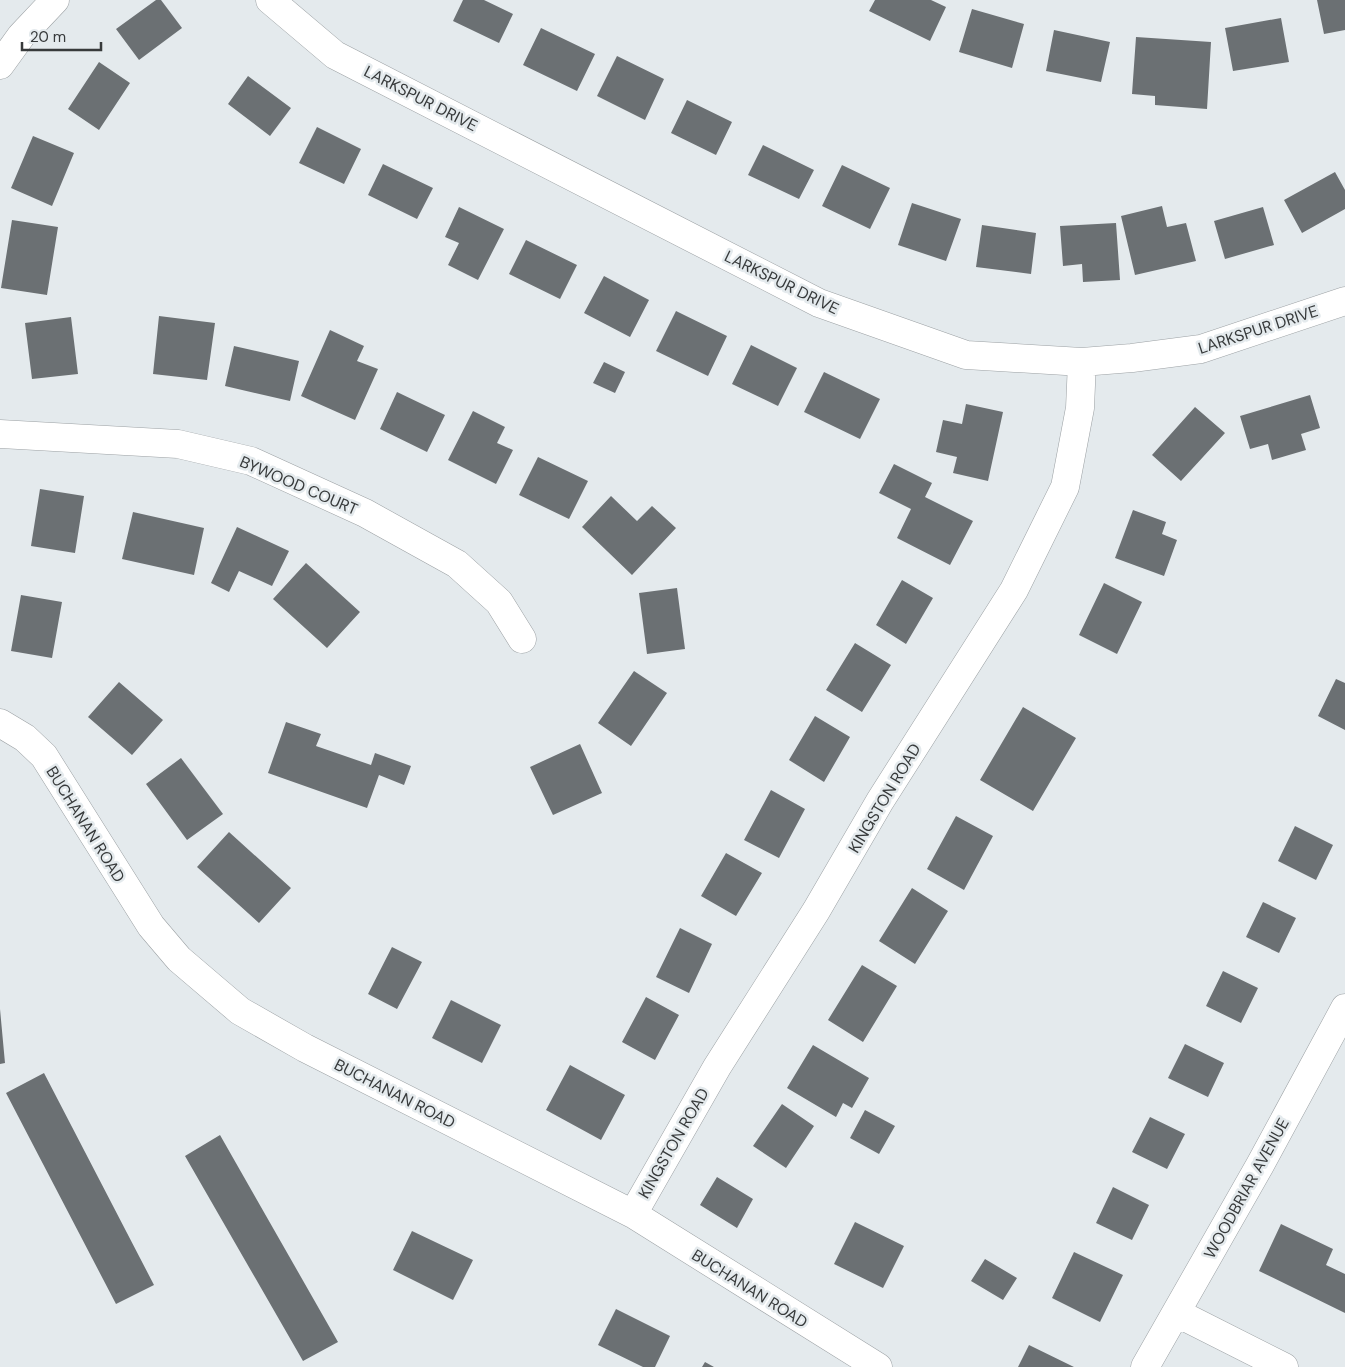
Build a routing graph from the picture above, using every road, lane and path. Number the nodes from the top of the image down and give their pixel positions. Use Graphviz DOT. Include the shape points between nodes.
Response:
graph roads {
  1 [pos="55,0"];
  2 [pos="270,0"];
  3 [pos="0,65"];
  4 [pos="1345,301"];
  5 [pos="1082,362"];
  6 [pos="0,434"];
  7 [pos="522,639"];
  8 [pos="0,723"];
  9 [pos="1345,1008"];
  10 [pos="633,1214"];
  11 [pos="1177,1313"];
  12 [pos="878,1367"];
  13 [pos="1145,1367"];
  14 [pos="1284,1367"];
  1 -- 3 [label="street" via="21,36"];
  2 -- 5 [label="street, LARKSPUR DRIVE" via="335,55 819,303 966,355"];
  4 -- 5 [label="street, LARKSPUR DRIVE" via="1201,349"];
  5 -- 10 [label="street, KINGSTON ROAD" via="1080,408 1065,487 1014,590 717,1067"];
  6 -- 7 [label="street, BYWOOD COURT" via="178,444 251,461 365,513 457,564 498,602"];
  8 -- 10 [label="street, BUCHANAN ROAD" via="25,738 44,756 151,926 179,959 240,1011 305,1048"];
  9 -- 11 [label="street, WOODBRIAR AVENUE"];
  10 -- 12 [label="street, BUCHANAN ROAD"];
  11 -- 13 [label="street, WOODBRIAR AVENUE"];
  11 -- 14 [label="street"];
}
